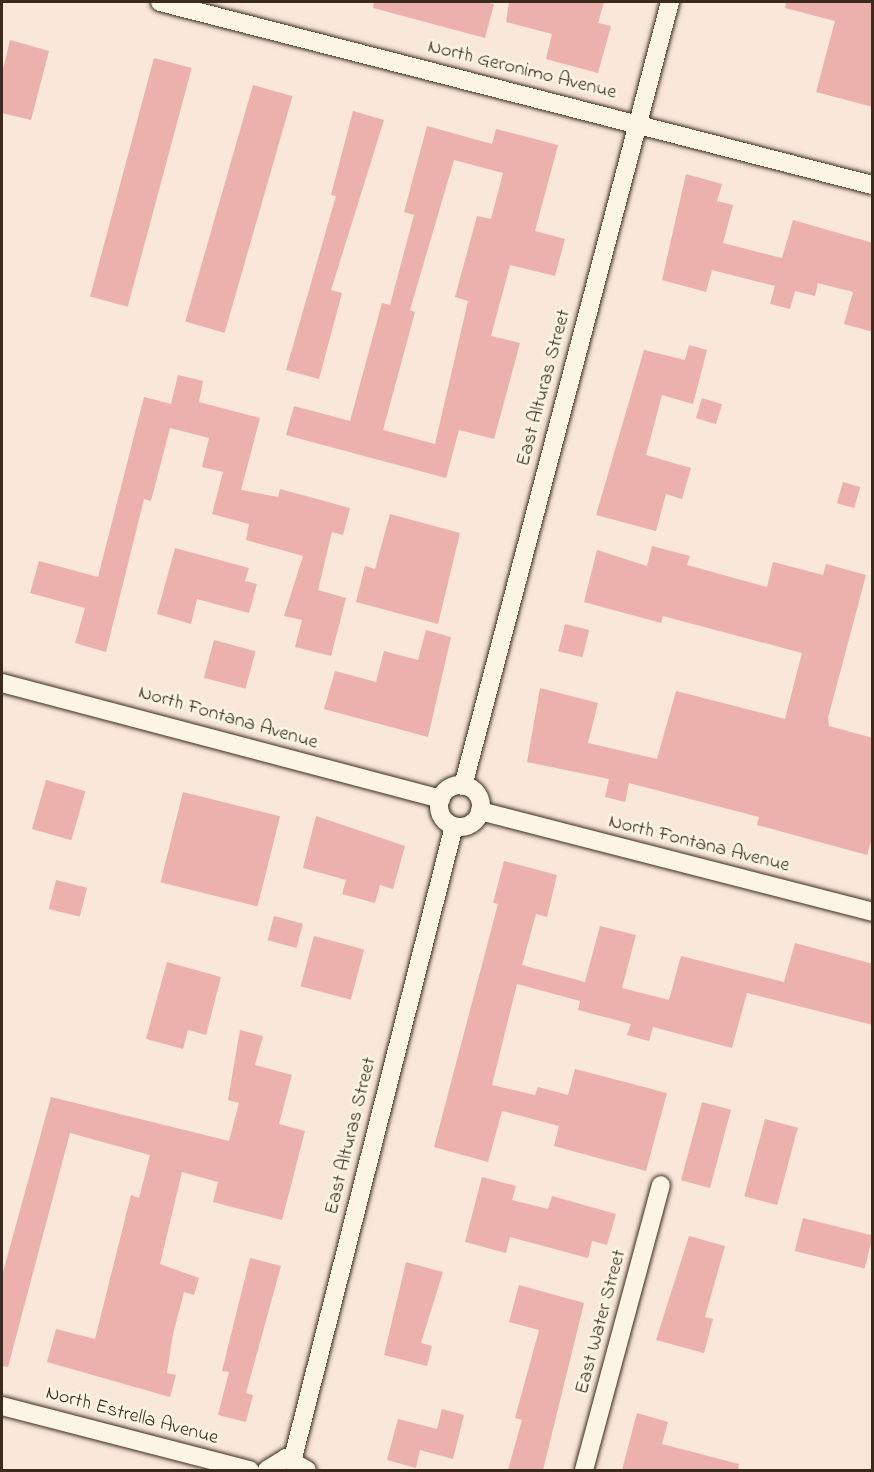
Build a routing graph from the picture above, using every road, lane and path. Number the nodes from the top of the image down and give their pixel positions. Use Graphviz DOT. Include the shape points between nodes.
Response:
graph roads {
  1 [pos="160,2"];
  2 [pos="670,2"];
  3 [pos="638,123"];
  4 [pos="873,185"];
  5 [pos="2,683"];
  6 [pos="463,786"];
  7 [pos="441,799"];
  8 [pos="480,811"];
  9 [pos="454,826"];
  10 [pos="873,912"];
  11 [pos="661,1185"];
  12 [pos="2,1406"];
  13 [pos="293,1458"];
  14 [pos="250,1470"];
  15 [pos="267,1470"];
  16 [pos="307,1470"];
  17 [pos="585,1470"];
  1 -- 3 [label="street, North Geronimo Avenue"];
  2 -- 3 [label="street, East Alturas Street"];
  3 -- 4 [label="street, North Geronimo Avenue"];
  3 -- 6 [label="street, East Alturas Street"];
  5 -- 7 [label="street, North Fontana Avenue"];
  6 -- 7 [label="street" via="448,789"];
  6 -- 8 [label="street" via="478,795"];
  7 -- 9 [label="street" via="443,817"];
  8 -- 9 [label="street" via="468,825"];
  8 -- 10 [label="street, North Fontana Avenue"];
  9 -- 13 [label="street, East Alturas Street"];
  11 -- 17 [label="street, East Water Street"];
  12 -- 14 [label="street, North Estrella Avenue"];
  13 -- 15 [label="street" via="279,1459"];
  13 -- 16 [label="street"];
}
